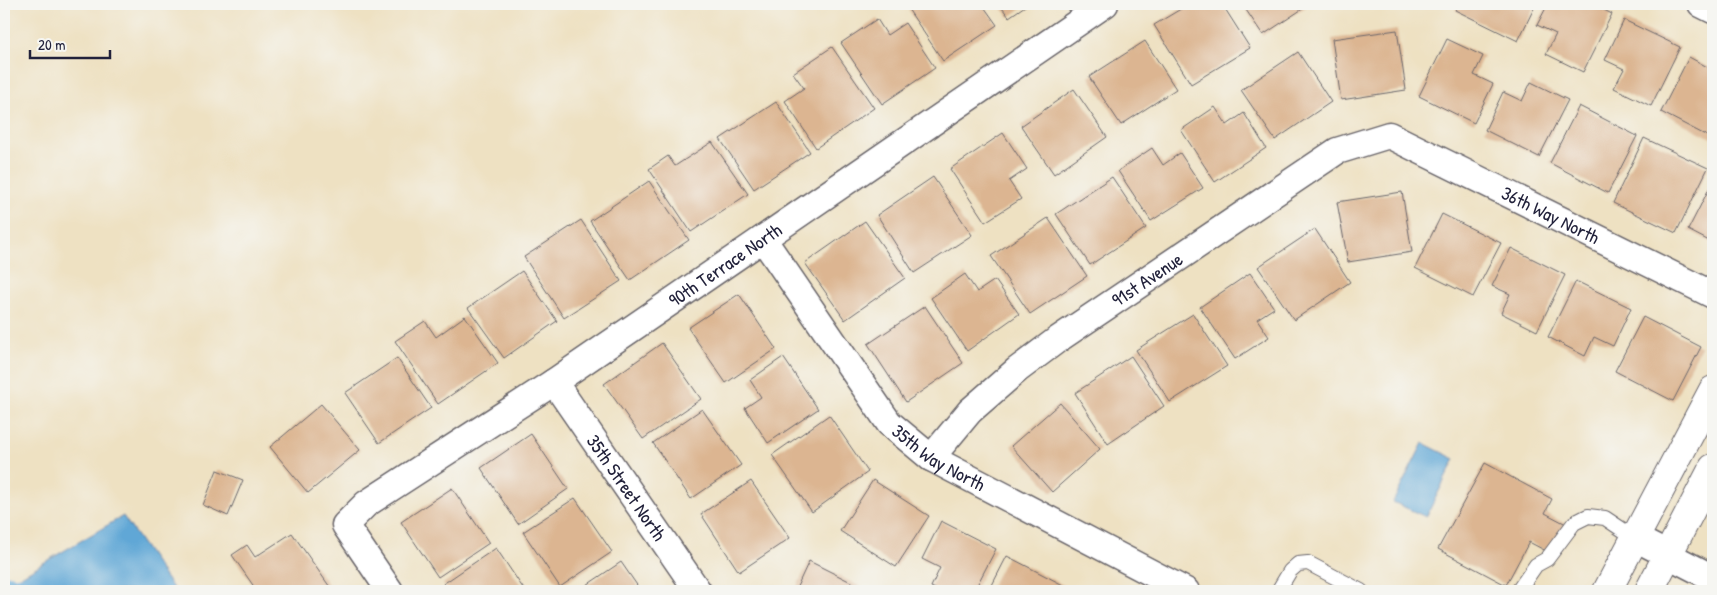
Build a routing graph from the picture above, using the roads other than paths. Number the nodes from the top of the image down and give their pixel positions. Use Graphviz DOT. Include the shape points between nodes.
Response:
graph roads {
  1 [pos="1106,4"];
  2 [pos="1701,4"];
  3 [pos="1713,10"];
  4 [pos="1389,135"];
  5 [pos="763,239"];
  6 [pos="1713,295"];
  7 [pos="554,382"];
  8 [pos="1713,390"];
  9 [pos="931,458"];
  10 [pos="1713,468"];
  11 [pos="1635,538"];
  12 [pos="1668,555"];
  13 [pos="1713,578"];
  14 [pos="390,591"];
  15 [pos="698,591"];
  16 [pos="1186,591"];
  17 [pos="1278,591"];
  18 [pos="1361,591"];
  19 [pos="1518,591"];
  20 [pos="1607,591"];
  21 [pos="1649,591"];
  1 -- 5 [label="street, 90th Terrace North"];
  2 -- 3 [label="street"];
  4 -- 6 [label="street, 36th Way North"];
  4 -- 9 [label="street, 91st Avenue" via="1338,151 1057,340 970,412"];
  5 -- 7 [label="street, 90th Terrace North"];
  5 -- 9 [label="street, 35th Way North" via="889,422"];
  7 -- 14 [label="street, 90th Terrace North" via="366,504 345,525"];
  7 -- 15 [label="street, 35th Street North"];
  8 -- 11 [label="street"];
  9 -- 16 [label="street, 35th Way North"];
  10 -- 12 [label="street"];
  11 -- 12 [label="street"];
  11 -- 19 [label="lane" via="1605,518 1588,516 1574,523 1547,559 1536,565"];
  11 -- 20 [label="street"];
  12 -- 13 [label="street"];
  12 -- 21 [label="street"];
  17 -- 18 [label="lane" via="1290,571 1298,564 1308,563"];
}
